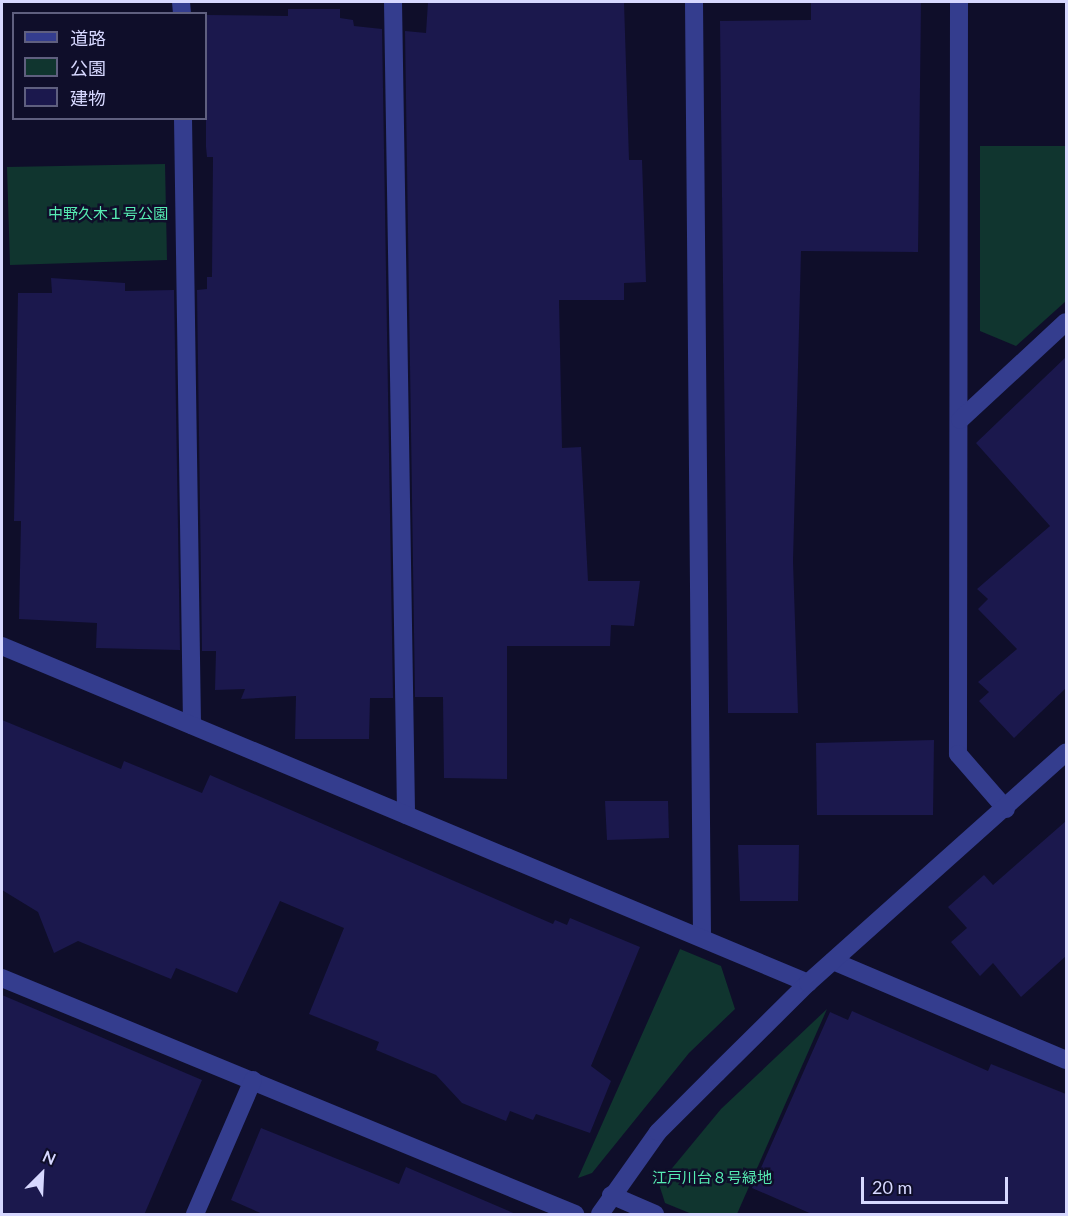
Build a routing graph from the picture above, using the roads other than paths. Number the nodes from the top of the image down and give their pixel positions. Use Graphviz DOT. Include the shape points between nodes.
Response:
graph roads {
  1 [pos="393,2"];
  2 [pos="694,2"];
  3 [pos="959,2"];
  4 [pos="183,120"];
  5 [pos="1066,322"];
  6 [pos="960,420"];
  7 [pos="2,646"];
  8 [pos="192,725"];
  9 [pos="1066,752"];
  10 [pos="1006,809"];
  11 [pos="406,815"];
  12 [pos="702,937"];
  13 [pos="833,961"];
  14 [pos="2,978"];
  15 [pos="808,983"];
  16 [pos="1066,1060"];
  17 [pos="253,1080"];
  18 [pos="611,1195"];
  19 [pos="195,1215"];
  20 [pos="575,1215"];
  21 [pos="600,1215"];
  22 [pos="655,1215"];
  1 -- 11 [label="street"];
  2 -- 12 [label="street"];
  3 -- 6 [label="street" via="956,376"];
  4 -- 8 [label="street"];
  5 -- 6 [label="street"];
  6 -- 10 [label="street" via="958,754"];
  7 -- 8 [label="street"];
  8 -- 11 [label="street"];
  9 -- 10 [label="street"];
  10 -- 13 [label="street"];
  11 -- 12 [label="street"];
  12 -- 15 [label="street"];
  13 -- 15 [label="street"];
  13 -- 16 [label="street"];
  14 -- 17 [label="street"];
  15 -- 18 [label="street" via="658,1132"];
  17 -- 19 [label="street"];
  17 -- 20 [label="street"];
  18 -- 21 [label="street"];
  18 -- 22 [label="street"];
}
